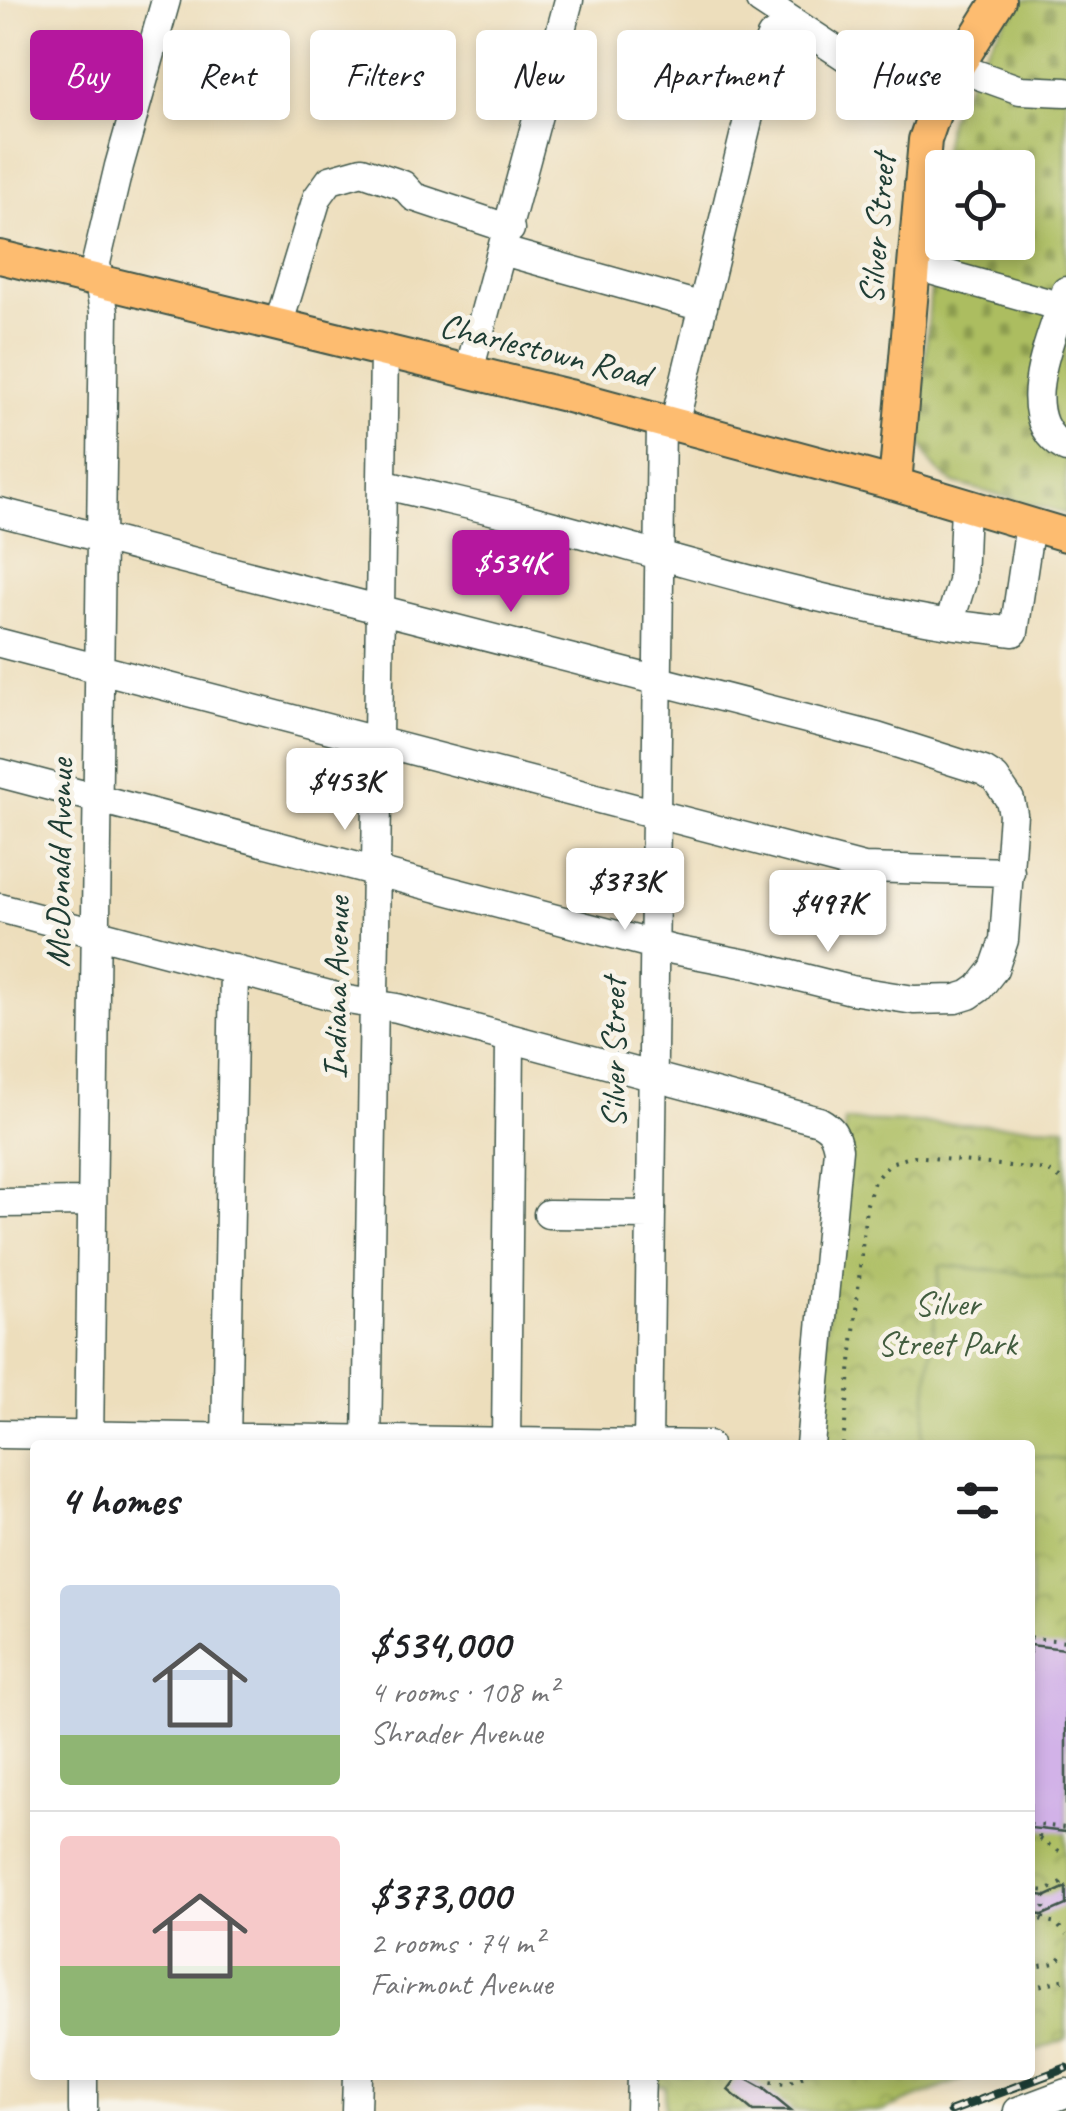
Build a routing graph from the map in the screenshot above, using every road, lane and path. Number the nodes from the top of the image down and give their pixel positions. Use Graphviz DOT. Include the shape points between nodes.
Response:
graph roads {
  1 [pos="166,0"];
  2 [pos="568,0"];
  3 [pos="760,0"];
  4 [pos="999,0"];
  5 [pos="791,22"];
  6 [pos="974,38"];
  7 [pos="836,51"];
  8 [pos="974,73"];
  9 [pos="1066,92"];
  10 [pos="932,120"];
  11 [pos="506,240"];
  12 [pos="0,257"];
  13 [pos="913,264"];
  14 [pos="98,282"];
  15 [pos="1065,302"];
  16 [pos="703,306"];
  17 [pos="278,326"];
  18 [pos="384,351"];
  19 [pos="469,371"];
  20 [pos="668,423"];
  21 [pos="1066,448"];
  22 [pos="382,484"];
  23 [pos="894,484"];
  24 [pos="965,505"];
  25 [pos="0,512"];
  26 [pos="1030,524"];
  27 [pos="1066,535"];
  28 [pos="102,538"];
  29 [pos="660,556"];
  30 [pos="380,610"];
  31 [pos="950,624"];
  32 [pos="0,643"];
  33 [pos="100,670"];
  34 [pos="658,682"];
  35 [pos="378,741"];
  36 [pos="0,773"];
  37 [pos="97,798"];
  38 [pos="656,812"];
  39 [pos="376,871"];
  40 [pos="1010,872"];
  41 [pos="0,908"];
  42 [pos="96,931"];
  43 [pos="654,944"];
  44 [pos="234,969"];
  45 [pos="374,1005"];
  46 [pos="510,1040"];
  47 [pos="653,1079"];
  48 [pos="1066,1182"];
  49 [pos="92,1202"];
  50 [pos="0,1203"];
  51 [pos="548,1214"];
  52 [pos="651,1214"];
  53 [pos="0,1434"];
  54 [pos="90,1440"];
  55 [pos="226,1440"];
  56 [pos="367,1440"];
  57 [pos="506,1440"];
  58 [pos="648,1440"];
  59 [pos="810,1440"];
  60 [pos="843,1440"];
  61 [pos="1035,1638"];
  62 [pos="1066,1641"];
  63 [pos="1035,1825"];
  64 [pos="1040,1826"];
  65 [pos="1066,1828"];
  66 [pos="1035,1839"];
  67 [pos="1039,1839"];
  68 [pos="1066,1854"];
  69 [pos="1066,1881"];
  70 [pos="1035,1890"];
  71 [pos="1046,1891"];
  72 [pos="1035,1918"];
  73 [pos="1042,1919"];
  74 [pos="1066,1936"];
  75 [pos="1066,1953"];
  76 [pos="1035,1969"];
  77 [pos="1066,1980"];
  78 [pos="1035,1987"];
  79 [pos="83,2080"];
  80 [pos="357,2080"];
  81 [pos="641,2080"];
  82 [pos="795,2080"];
  83 [pos="764,2089"];
  84 [pos="1066,2093"];
  85 [pos="83,2111"];
  86 [pos="356,2111"];
  87 [pos="640,2111"];
  88 [pos="1018,2111"];
  1 -- 14 [label="street, McDonald Avenue" via="119,166 96,263"];
  2 -- 11 [label="street"];
  3 -- 5 [label="street"];
  4 -- 6 [label="main road, Silver Street"];
  5 -- 7 [label="street"];
  5 -- 16 [label="street, Silver Street" via="764,54"];
  8 -- 9 [label="street" via="1020,90"];
  10 -- 13 [label="main road, Silver Street" via="921,163"];
  11 -- 16 [label="street"];
  11 -- 17 [label="street" via="414,197 403,184 362,171 330,180 317,198"];
  11 -- 19 [label="street"];
  12 -- 14 [label="main road, Charlestown Road"];
  13 -- 15 [label="street"];
  13 -- 23 [label="main road, Silver Street"];
  14 -- 17 [label="main road, Charlestown Road"];
  14 -- 28 [label="street, McDonald Avenue" via="104,312"];
  15 -- 21 [label="street" via="1036,400 1046,430"];
  16 -- 20 [label="street, Silver Street"];
  17 -- 18 [label="main road, Charlestown Road"];
  18 -- 19 [label="main road, Charlestown Road"];
  18 -- 22 [label="street, Indiana Avenue"];
  19 -- 20 [label="main road, Charlestown Road"];
  20 -- 23 [label="main road, Charlestown Road"];
  20 -- 29 [label="street, Silver Street"];
  22 -- 29 [label="street"];
  22 -- 30 [label="street, Indiana Avenue"];
  23 -- 24 [label="main road, Charlestown Road"];
  24 -- 26 [label="main road, Charlestown Road"];
  24 -- 31 [label="street" via="962,582"];
  25 -- 28 [label="street"];
  26 -- 27 [label="main road, Charlestown Road"];
  26 -- 31 [label="street" via="1014,632"];
  28 -- 30 [label="street"];
  28 -- 33 [label="street, McDonald Avenue"];
  29 -- 31 [label="street"];
  29 -- 34 [label="street, Silver Street"];
  30 -- 34 [label="street"];
  30 -- 35 [label="street, Indiana Avenue"];
  32 -- 33 [label="street"];
  33 -- 35 [label="street"];
  33 -- 37 [label="street, McDonald Avenue"];
  34 -- 38 [label="street, Silver Street"];
  34 -- 40 [label="street" via="930,752 995,778 1013,814"];
  35 -- 38 [label="street"];
  35 -- 39 [label="street, Indiana Avenue"];
  36 -- 37 [label="street"];
  37 -- 39 [label="street"];
  37 -- 42 [label="street, McDonald Avenue"];
  38 -- 40 [label="street" via="879,870"];
  38 -- 43 [label="street, Silver Street"];
  39 -- 43 [label="street"];
  39 -- 45 [label="street, Indiana Avenue"];
  40 -- 43 [label="street" via="1004,940 994,969 979,988 956,998 914,1000 852,990"];
  41 -- 42 [label="street"];
  42 -- 44 [label="street"];
  42 -- 49 [label="street, McDonald Avenue"];
  43 -- 47 [label="street, Silver Street"];
  44 -- 45 [label="street"];
  44 -- 55 [label="street"];
  45 -- 46 [label="street"];
  45 -- 56 [label="street, Indiana Avenue"];
  46 -- 47 [label="street"];
  46 -- 57 [label="street"];
  47 -- 52 [label="street, Silver Street"];
  47 -- 59 [label="street" via="819,1121 835,1134"];
  48 -- 60 [label="path" via="1047,1170 914,1156 890,1164 874,1181"];
  49 -- 50 [label="street"];
  49 -- 54 [label="street, McDonald Avenue"];
  51 -- 52 [label="street"];
  52 -- 58 [label="street, Silver Street"];
  53 -- 54 [label="street"];
  61 -- 62 [label="path"];
  63 -- 64 [label="path"];
  64 -- 65 [label="path"];
  64 -- 67 [label="path"];
  66 -- 67 [label="path"];
  67 -- 68 [label="path"];
  69 -- 71 [label="path"];
  70 -- 71 [label="path"];
  71 -- 73 [label="path"];
  72 -- 73 [label="path"];
  73 -- 74 [label="path"];
  75 -- 76 [label="path"];
  77 -- 78 [label="path"];
  79 -- 85 [label="street"];
  80 -- 86 [label="street"];
  81 -- 87 [label="street"];
  82 -- 83 [label="path" via="768,2082"];
  84 -- 88 [label="street"];
}
